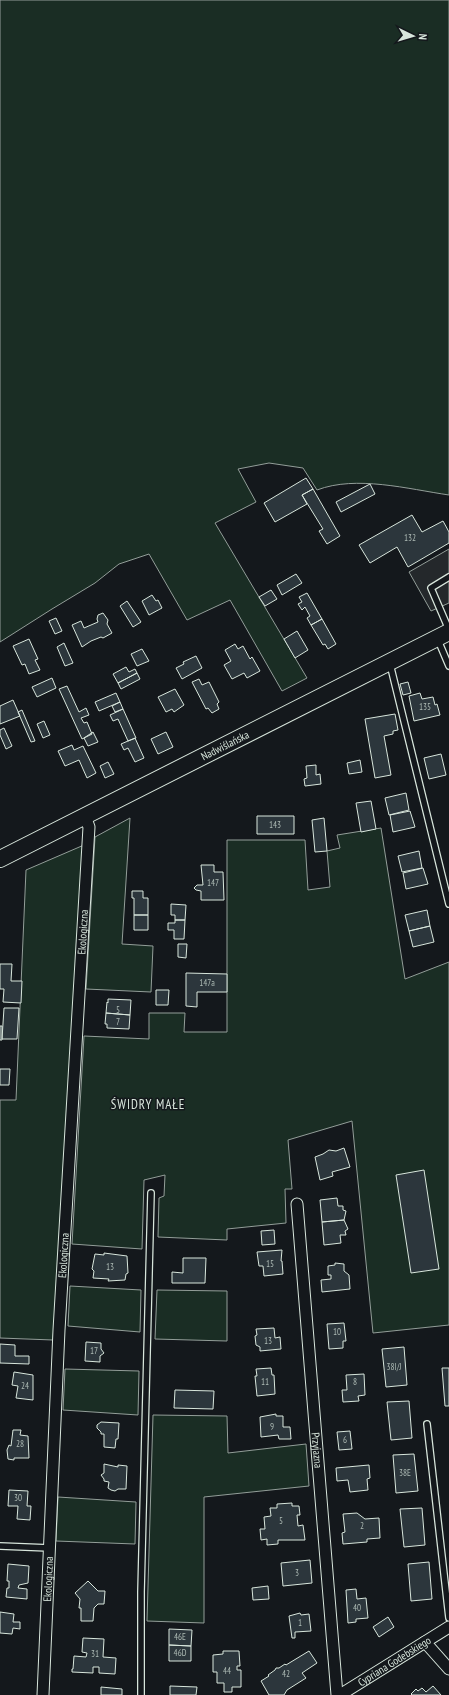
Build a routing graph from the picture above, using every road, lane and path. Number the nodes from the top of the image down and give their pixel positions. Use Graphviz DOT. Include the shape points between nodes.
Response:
graph roads {
  1 [pos="449,576"];
  2 [pos="445,633"];
  3 [pos="389,662"];
  4 [pos="449,666"];
  5 [pos="85,816"];
  6 [pos="0,859"];
  7 [pos="449,904"];
  8 [pos="152,1193"];
  9 [pos="297,1204"];
  10 [pos="427,1424"];
  11 [pos="0,1546"];
  12 [pos="50,1548"];
  13 [pos="449,1618"];
  14 [pos="449,1627"];
  15 [pos="425,1642"];
  16 [pos="449,1669"];
  17 [pos="43,1695"];
  18 [pos="141,1695"];
  19 [pos="337,1695"];
  20 [pos="340,1695"];
  1 -- 2 [label="lane" via="431,588"];
  2 -- 3 [label="main road, Nadwiślańska"];
  2 -- 4 [label="lane"];
  3 -- 5 [label="main road, Nadwiślańska"];
  3 -- 7 [label="lane"];
  5 -- 6 [label="main road, Nadwiślańska"];
  5 -- 12 [label="street, Ekologiczna" via="89,827 60,1322"];
  8 -- 18 [label="lane" via="141,1592"];
  9 -- 19 [label="street, Przyjazna"];
  10 -- 13 [label="lane"];
  11 -- 12 [label="lane"];
  12 -- 17 [label="street, Ekologiczna"];
  14 -- 15 [label="street, Cypriana Godebskiego"];
  15 -- 16 [label="street"];
  15 -- 20 [label="street, Cypriana Godebskiego"];
}
